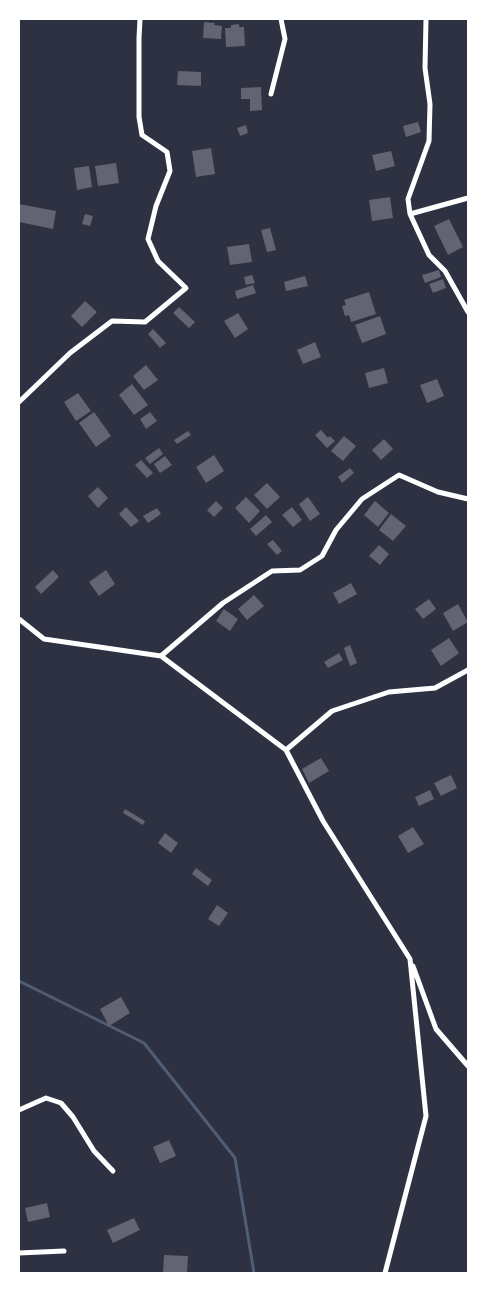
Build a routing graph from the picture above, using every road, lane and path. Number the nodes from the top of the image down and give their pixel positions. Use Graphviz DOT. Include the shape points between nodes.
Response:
graph roads {
  1 [pos="140,19"];
  2 [pos="280,19"];
  3 [pos="426,19"];
  4 [pos="271,94"];
  5 [pos="468,198"];
  6 [pos="410,214"];
  7 [pos="468,312"];
  8 [pos="19,402"];
  9 [pos="468,499"];
  10 [pos="19,619"];
  11 [pos="161,656"];
  12 [pos="468,670"];
  13 [pos="286,750"];
  14 [pos="410,959"];
  15 [pos="468,1066"];
  16 [pos="19,1110"];
  17 [pos="113,1171"];
  18 [pos="64,1251"];
  19 [pos="19,1253"];
  20 [pos="385,1273"];
  1 -- 8 [label="street" via="139,117 142,135 167,152 170,171 156,206 148,239 158,261 186,288 145,322 112,322 70,353"];
  2 -- 4 [label="street" via="285,39"];
  3 -- 6 [label="street" via="429,141 408,199"];
  5 -- 6 [label="street"];
  6 -- 7 [label="street" via="429,255 445,271"];
  9 -- 11 [label="street" via="438,492 399,476 362,499 336,530 322,556 300,570 272,571 223,603"];
  10 -- 11 [label="street" via="44,639"];
  11 -- 13 [label="street"];
  12 -- 13 [label="street" via="435,688 389,692 332,711"];
  13 -- 14 [label="street" via="323,821"];
  14 -- 15 [label="street" via="436,1029"];
  14 -- 20 [label="street" via="426,1116"];
  16 -- 17 [label="street" via="46,1098 60,1103 73,1117 94,1151"];
  18 -- 19 [label="street"];
}
